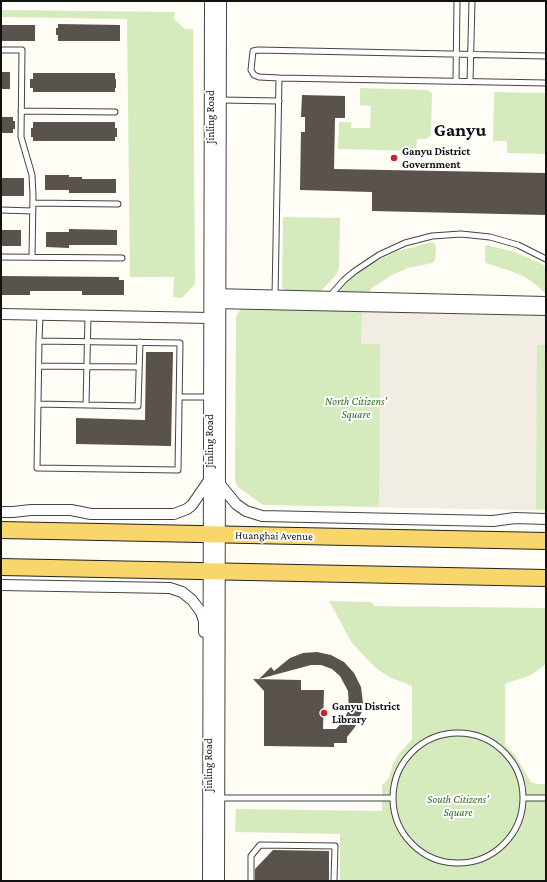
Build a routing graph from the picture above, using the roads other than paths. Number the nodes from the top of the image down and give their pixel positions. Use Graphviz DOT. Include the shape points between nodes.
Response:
graph roads {
  1 [pos="211,1"];
  2 [pos="220,1"];
  3 [pos="457,1"];
  4 [pos="472,1"];
  5 [pos="1,50"];
  6 [pos="456,54"];
  7 [pos="471,54"];
  8 [pos="546,56"];
  9 [pos="279,78"];
  10 [pos="456,81"];
  11 [pos="470,82"];
  12 [pos="546,83"];
  13 [pos="220,100"];
  14 [pos="279,101"];
  15 [pos="21,111"];
  16 [pos="115,112"];
  17 [pos="33,203"];
  18 [pos="118,204"];
  19 [pos="1,210"];
  20 [pos="33,211"];
  21 [pos="1,257"];
  22 [pos="32,257"];
  23 [pos="122,258"];
  24 [pos="546,259"];
  25 [pos="275,296"];
  26 [pos="329,297"];
  27 [pos="215,299"];
  28 [pos="546,302"];
  29 [pos="546,310"];
  30 [pos="1,314"];
  31 [pos="40,315"];
  32 [pos="88,316"];
  33 [pos="210,318"];
  34 [pos="39,341"];
  35 [pos="87,342"];
  36 [pos="140,342"];
  37 [pos="39,366"];
  38 [pos="87,366"];
  39 [pos="139,367"];
  40 [pos="180,397"];
  41 [pos="210,397"];
  42 [pos="38,404"];
  43 [pos="86,405"];
  44 [pos="214,481"];
  45 [pos="1,512"];
  46 [pos="546,519"];
  47 [pos="1,530"];
  48 [pos="214,535"];
  49 [pos="546,541"];
  50 [pos="1,568"];
  51 [pos="214,571"];
  52 [pos="546,578"];
  53 [pos="1,585"];
  54 [pos="209,714"];
  55 [pos="218,798"];
  56 [pos="392,798"];
  57 [pos="523,798"];
  58 [pos="546,798"];
  59 [pos="209,881"];
  60 [pos="218,881"];
  61 [pos="251,881"];
  62 [pos="334,881"];
  1 -- 27 [label="street, Jinling Road"];
  2 -- 13 [label="street, Jinling Road"];
  3 -- 6 [label="lane"];
  4 -- 7 [label="lane"];
  5 -- 15 [label="lane" via="22,50"];
  6 -- 7 [label="lane"];
  6 -- 9 [label="lane" via="253,51 251,70 254,75"];
  6 -- 10 [label="lane"];
  7 -- 8 [label="lane"];
  7 -- 11 [label="lane"];
  9 -- 10 [label="lane"];
  9 -- 14 [label="lane"];
  10 -- 11 [label="lane"];
  11 -- 12 [label="lane"];
  13 -- 14 [label="lane"];
  13 -- 27 [label="street, Jinling Road"];
  14 -- 25 [label="lane"];
  15 -- 16 [label="lane"];
  15 -- 17 [label="lane" via="21,137 32,175"];
  17 -- 18 [label="lane"];
  17 -- 20 [label="lane"];
  19 -- 20 [label="lane"];
  20 -- 22 [label="lane"];
  21 -- 22 [label="lane"];
  22 -- 23 [label="lane"];
  24 -- 26 [label="lane" via="518,245 490,237 461,234 432,236 405,243 379,255 344,280"];
  25 -- 26 [label="street"];
  25 -- 27 [label="street"];
  26 -- 28 [label="street"];
  27 -- 29 [label="street"];
  27 -- 33 [label="street, Jinling Road"];
  27 -- 44 [label="street, Jinling Road"];
  30 -- 31 [label="street"];
  31 -- 32 [label="street"];
  31 -- 34 [label="lane"];
  32 -- 33 [label="street"];
  32 -- 35 [label="lane"];
  33 -- 41 [label="street, Jinling Road"];
  34 -- 35 [label="lane"];
  34 -- 37 [label="lane"];
  35 -- 36 [label="lane"];
  35 -- 38 [label="lane"];
  36 -- 39 [label="lane"];
  36 -- 40 [label="lane" via="180,343"];
  37 -- 38 [label="lane"];
  37 -- 42 [label="lane"];
  38 -- 39 [label="lane"];
  38 -- 43 [label="lane"];
  39 -- 43 [label="lane" via="138,406"];
  40 -- 41 [label="lane"];
  40 -- 42 [label="lane" via="178,470 37,468"];
  41 -- 44 [label="street, Jinling Road"];
  42 -- 43 [label="lane"];
  44 -- 45 [label="street" via="192,505 174,514 91,514 71,510"];
  44 -- 46 [label="street" via="236,504 246,511 262,516 493,521 515,518"];
  44 -- 48 [label="street, Jinling Road"];
  47 -- 48 [label="main road, Huanghai Avenue"];
  48 -- 49 [label="main road, Huanghai Avenue"];
  48 -- 51 [label="street, Jinling Road"];
  50 -- 51 [label="main road"];
  51 -- 52 [label="main road"];
  51 -- 54 [label="street, Jinling Road"];
  51 -- 55 [label="street, Jinling Road"];
  53 -- 54 [label="street" via="170,588 182,592 192,600 204,621 205,707"];
  54 -- 59 [label="street, Jinling Road"];
  55 -- 56 [label="lane"];
  55 -- 60 [label="street, Jinling Road"];
  56 -- 57 [label="lane" via="397,823 414,847 431,857 459,863 478,860 503,845 519,822"];
  56 -- 57 [label="lane" via="393,786 400,767 410,752 433,737 446,734 471,734 494,743 507,755 517,770"];
  57 -- 58 [label="lane"];
  61 -- 62 [label="lane" via="251,856 260,845 335,846"];
}
